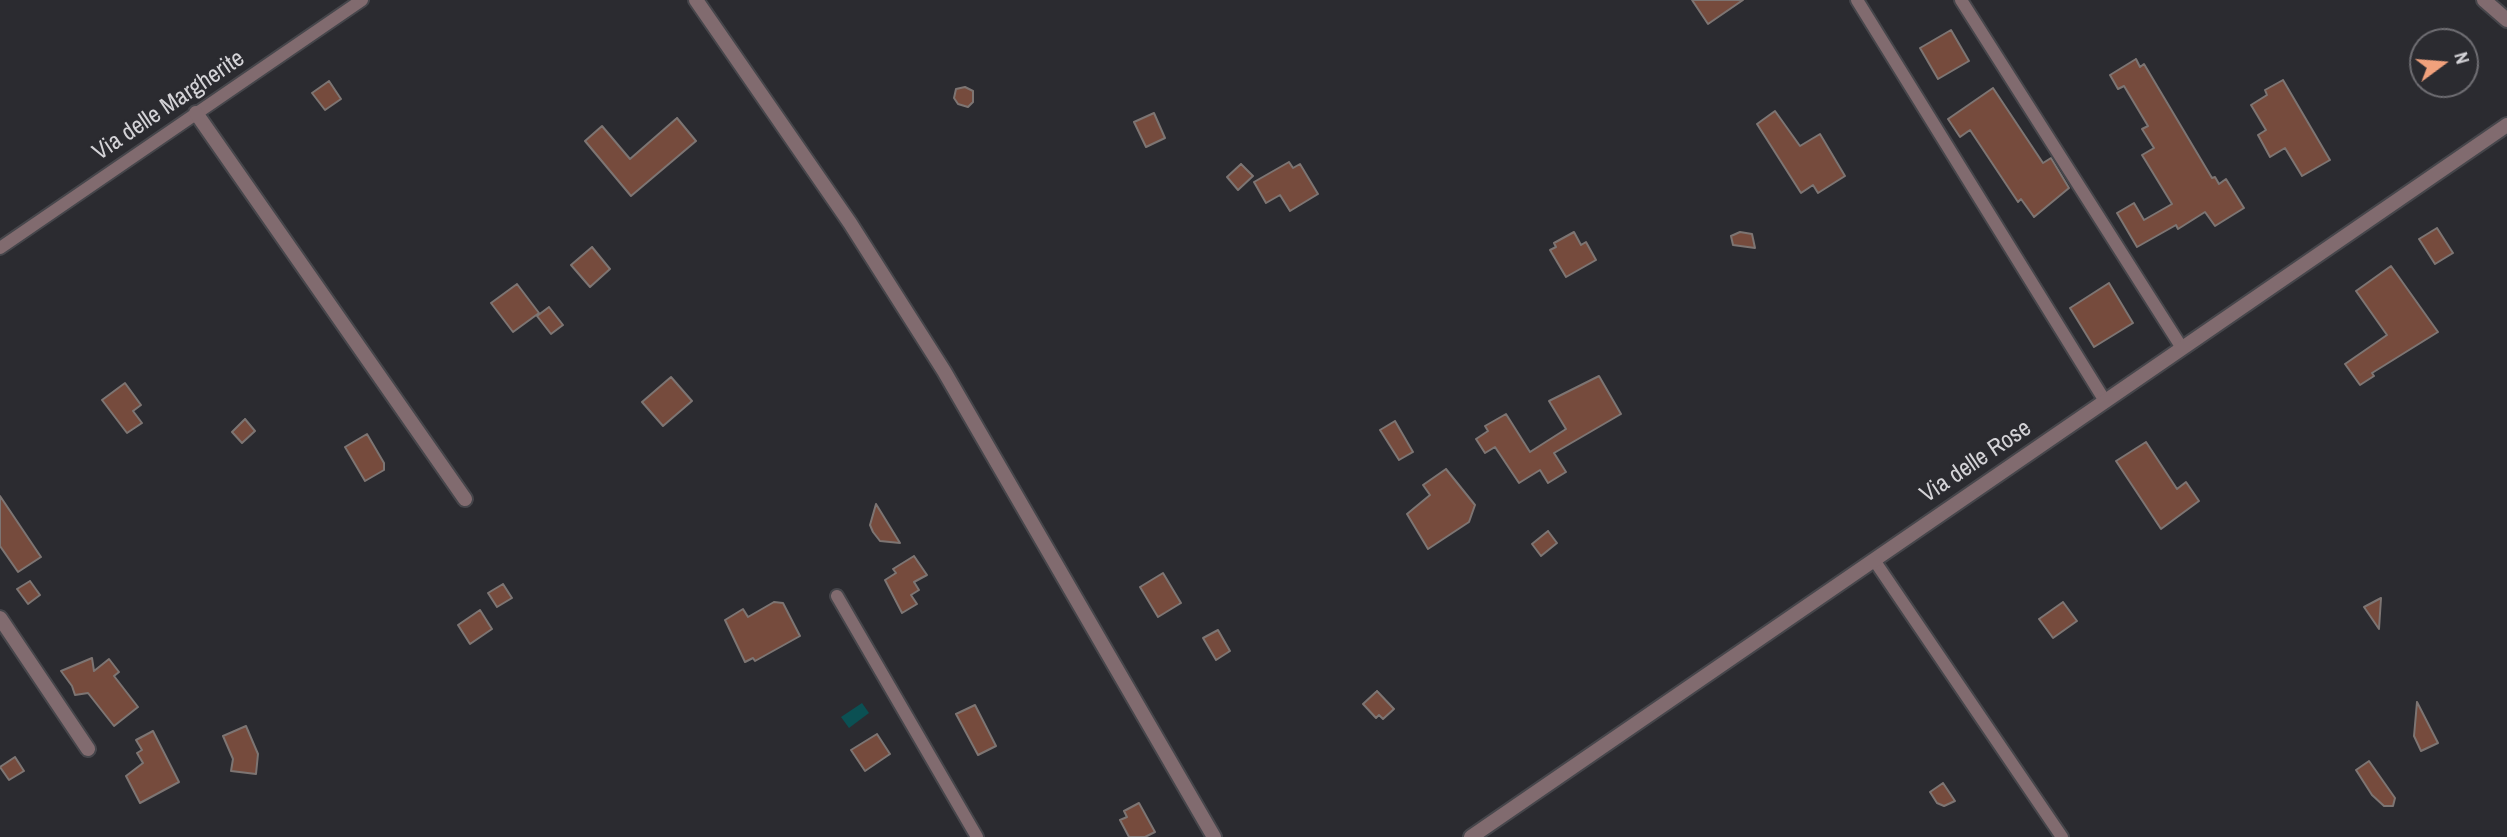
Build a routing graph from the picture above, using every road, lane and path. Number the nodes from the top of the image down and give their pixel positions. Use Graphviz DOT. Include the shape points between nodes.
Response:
graph roads {
  1 [pos="362,0"];
  2 [pos="696,0"];
  3 [pos="1857,0"];
  4 [pos="1961,0"];
  5 [pos="2483,0"];
  6 [pos="2507,20"];
  7 [pos="196,113"];
  8 [pos="2507,125"];
  9 [pos="0,248"];
  10 [pos="2182,348"];
  11 [pos="2105,401"];
  12 [pos="465,499"];
  13 [pos="1874,560"];
  14 [pos="837,596"];
  15 [pos="0,618"];
  16 [pos="88,749"];
  17 [pos="977,837"];
  18 [pos="1214,837"];
  19 [pos="1471,837"];
  20 [pos="2063,837"];
  1 -- 7 [label="lane, Via delle Margherite"];
  2 -- 18 [label="street" via="850,223 944,370"];
  3 -- 11 [label="lane"];
  4 -- 10 [label="lane"];
  5 -- 6 [label="street"];
  7 -- 9 [label="lane, Via delle Margherite"];
  7 -- 12 [label="street"];
  8 -- 10 [label="street, Via delle Rose"];
  10 -- 11 [label="street, Via delle Rose"];
  11 -- 13 [label="street, Via delle Rose"];
  13 -- 19 [label="street, Via delle Rose"];
  13 -- 20 [label="lane"];
  14 -- 17 [label="lane"];
  15 -- 16 [label="street"];
}
